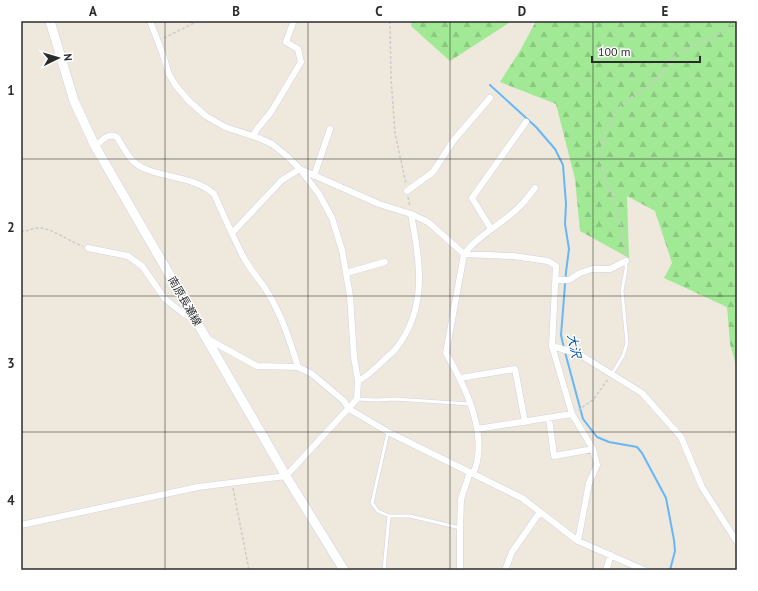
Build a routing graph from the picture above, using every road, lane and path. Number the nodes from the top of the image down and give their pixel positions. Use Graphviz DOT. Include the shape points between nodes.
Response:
graph roads {
  1 [pos="50,21"];
  2 [pos="150,21"];
  3 [pos="198,21"];
  4 [pos="390,21"];
  5 [pos="735,21"];
  6 [pos="293,23"];
  7 [pos="157,42"];
  8 [pos="490,98"];
  9 [pos="526,122"];
  10 [pos="330,130"];
  11 [pos="253,136"];
  12 [pos="96,146"];
  13 [pos="300,169"];
  14 [pos="314,176"];
  15 [pos="535,188"];
  16 [pos="407,191"];
  17 [pos="411,214"];
  18 [pos="491,229"];
  19 [pos="21,232"];
  20 [pos="232,233"];
  21 [pos="88,248"];
  22 [pos="464,254"];
  23 [pos="626,261"];
  24 [pos="385,262"];
  25 [pos="346,273"];
  26 [pos="556,280"];
  27 [pos="195,320"];
  28 [pos="208,339"];
  29 [pos="552,346"];
  30 [pos="298,367"];
  31 [pos="612,374"];
  32 [pos="460,378"];
  33 [pos="358,381"];
  34 [pos="357,399"];
  35 [pos="470,404"];
  36 [pos="349,409"];
  37 [pos="572,414"];
  38 [pos="549,418"];
  39 [pos="525,422"];
  40 [pos="477,429"];
  41 [pos="388,432"];
  42 [pos="593,449"];
  43 [pos="472,473"];
  44 [pos="286,476"];
  45 [pos="232,482"];
  46 [pos="540,512"];
  47 [pos="389,516"];
  48 [pos="21,525"];
  49 [pos="460,528"];
  50 [pos="578,541"];
  51 [pos="737,542"];
  52 [pos="611,555"];
  53 [pos="636,568"];
  54 [pos="249,570"];
  55 [pos="344,570"];
  56 [pos="384,570"];
  57 [pos="460,570"];
  58 [pos="505,570"];
  59 [pos="606,570"];
  60 [pos="644,570"];
  1 -- 12 [label="main road, 南原長瀬線" via="74,101"];
  2 -- 7 [label="street"];
  3 -- 7 [label="path"];
  4 -- 16 [label="path" via="395,132"];
  5 -- 23 [label="path" via="718,35 675,56 655,82 621,106 607,128 600,148 600,158 621,224"];
  6 -- 11 [label="street" via="286,42 298,49 302,62"];
  7 -- 11 [label="street" via="169,74 189,101 206,116 225,127"];
  8 -- 16 [label="street" via="453,141 433,172"];
  9 -- 18 [label="street" via="472,198"];
  10 -- 14 [label="street"];
  11 -- 13 [label="street" via="272,144"];
  12 -- 20 [label="street" via="107,136 113,135 132,161 145,168 190,180 208,189 214,194"];
  12 -- 27 [label="main road, 南原長瀬線"];
  13 -- 14 [label="street"];
  13 -- 20 [label="street" via="282,180"];
  13 -- 25 [label="street" via="319,194 332,218"];
  14 -- 17 [label="street" via="394,210"];
  15 -- 18 [label="street" via="519,208"];
  16 -- 17 [label="path"];
  17 -- 22 [label="street" via="428,222"];
  17 -- 33 [label="street" via="420,272 413,318 397,348 366,377"];
  18 -- 22 [label="street"];
  19 -- 21 [label="path" via="46,229 74,244"];
  20 -- 30 [label="street" via="254,274 275,305"];
  21 -- 27 [label="street" via="128,256 142,266 165,299"];
  22 -- 26 [label="street" via="513,256 548,261 556,266"];
  22 -- 32 [label="street" via="446,353"];
  23 -- 26 [label="street" via="610,269 592,269 568,280"];
  23 -- 31 [label="lane" via="622,291 628,343"];
  24 -- 25 [label="street"];
  25 -- 33 [label="street"];
  26 -- 29 [label="street"];
  27 -- 28 [label="main road, 南原長瀬線"];
  28 -- 30 [label="street" via="257,366"];
  28 -- 44 [label="main road, 南原長瀬線"];
  29 -- 31 [label="street" via="579,354"];
  29 -- 37 [label="street"];
  30 -- 36 [label="street" via="312,374 344,401"];
  31 -- 37 [label="path" via="593,400"];
  31 -- 51 [label="street" via="642,393 681,437 702,487"];
  32 -- 35 [label="street"];
  32 -- 39 [label="street" via="515,368"];
  33 -- 34 [label="street"];
  34 -- 35 [label="lane"];
  34 -- 36 [label="street"];
  35 -- 40 [label="street"];
  36 -- 41 [label="street"];
  36 -- 44 [label="street"];
  37 -- 38 [label="street"];
  37 -- 42 [label="street"];
  38 -- 39 [label="street"];
  38 -- 42 [label="street" via="554,456"];
  39 -- 40 [label="street"];
  40 -- 43 [label="street" via="479,446"];
  41 -- 43 [label="street"];
  41 -- 47 [label="lane" via="372,502 378,511"];
  42 -- 50 [label="street" via="597,465 589,483"];
  43 -- 46 [label="street" via="522,498"];
  43 -- 49 [label="street" via="461,499"];
  44 -- 45 [label="street"];
  44 -- 55 [label="main road, 南原長瀬線"];
  45 -- 48 [label="street"];
  45 -- 54 [label="path"];
  46 -- 50 [label="street"];
  46 -- 58 [label="street" via="512,552"];
  47 -- 49 [label="lane" via="410,516"];
  47 -- 56 [label="lane"];
  49 -- 57 [label="street"];
  50 -- 52 [label="street"];
  52 -- 53 [label="street"];
  52 -- 59 [label="street"];
  53 -- 60 [label="street"];
}
